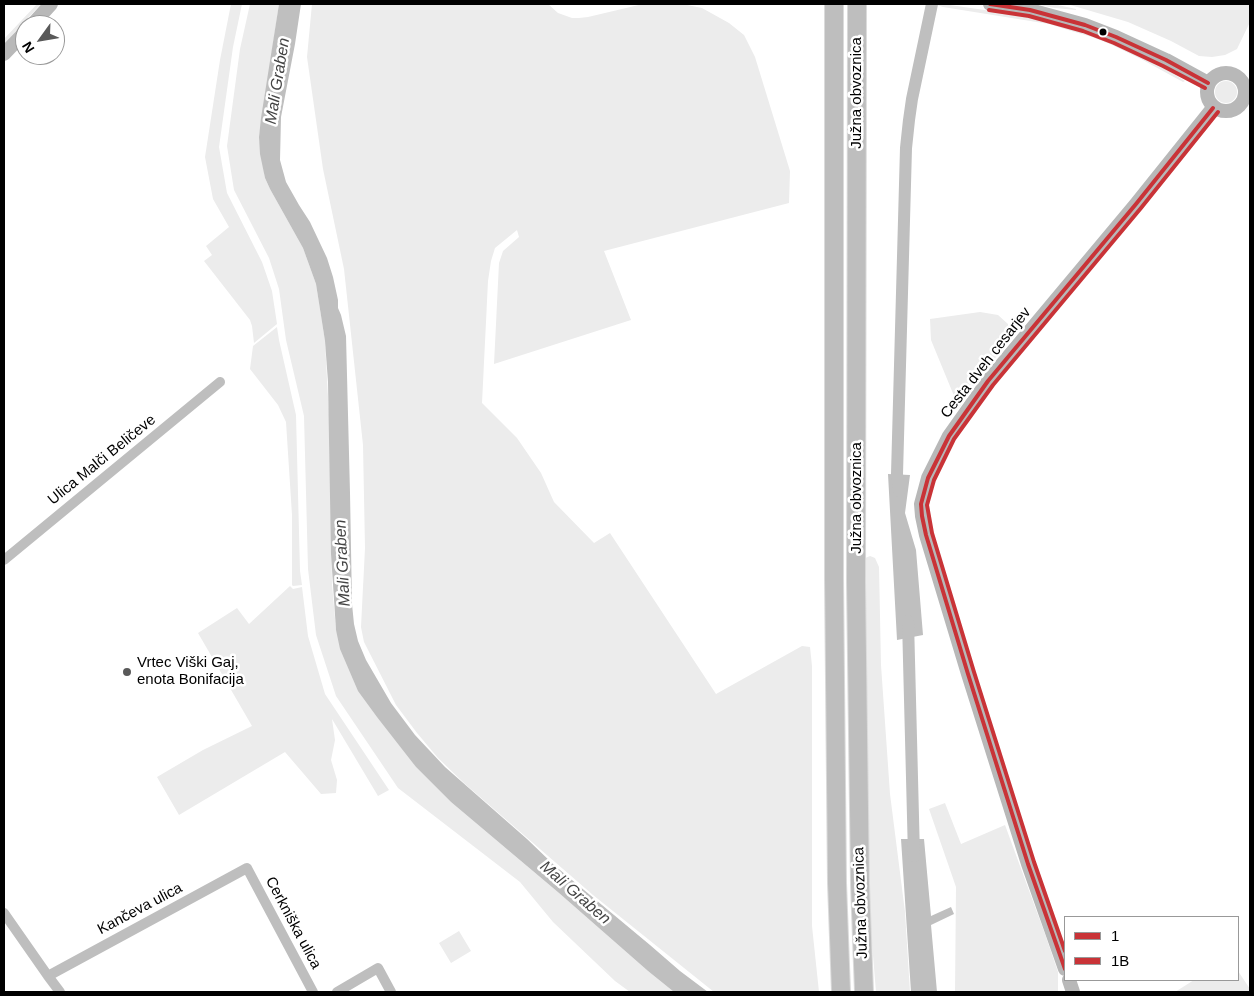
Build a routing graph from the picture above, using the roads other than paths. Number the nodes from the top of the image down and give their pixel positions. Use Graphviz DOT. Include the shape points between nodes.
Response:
graph roads {
  1 [pos="51,4"];
  2 [pos="834,4"];
  3 [pos="857,4"];
  4 [pos="990,4"];
  5 [pos="41,15"];
  6 [pos="15,42"];
  7 [pos="4,54"];
  8 [pos="1208,83"];
  9 [pos="1214,108"];
  10 [pos="220,382"];
  11 [pos="4,560"];
  12 [pos="247,868"];
  13 [pos="4,913"];
  14 [pos="1064,967"];
  15 [pos="48,976"];
  16 [pos="60,992"];
  17 [pos="313,992"];
  18 [pos="336,992"];
  19 [pos="392,992"];
  20 [pos="841,992"];
  21 [pos="864,992"];
  1 -- 5 [label="street"];
  2 -- 20 [label="highway, Južna obvoznica" via="834,578"];
  3 -- 21 [label="highway, Južna obvoznica" via="856,582"];
  4 -- 8 [label="street" via="1030,10 1086,25 1166,60"];
  6 -- 7 [label="street"];
  8 -- 9 [label="street" via="1207,99"];
  8 -- 9 [label="street" via="1218,74 1225,73 1237,77 1244,87 1244,99 1236,109 1225,112"];
  9 -- 14 [label="street, Cesta dveh cesarjev" via="988,381 949,436 928,478 921,504 926,535 968,674"];
  10 -- 11 [label="street, Ulica Malči Beličeve"];
  12 -- 15 [label="street, Kančeva ulica"];
  12 -- 17 [label="street, Cerkniška ulica"];
  13 -- 15 [label="street"];
  15 -- 16 [label="street"];
  18 -- 19 [label="street" via="378,968"];
}
